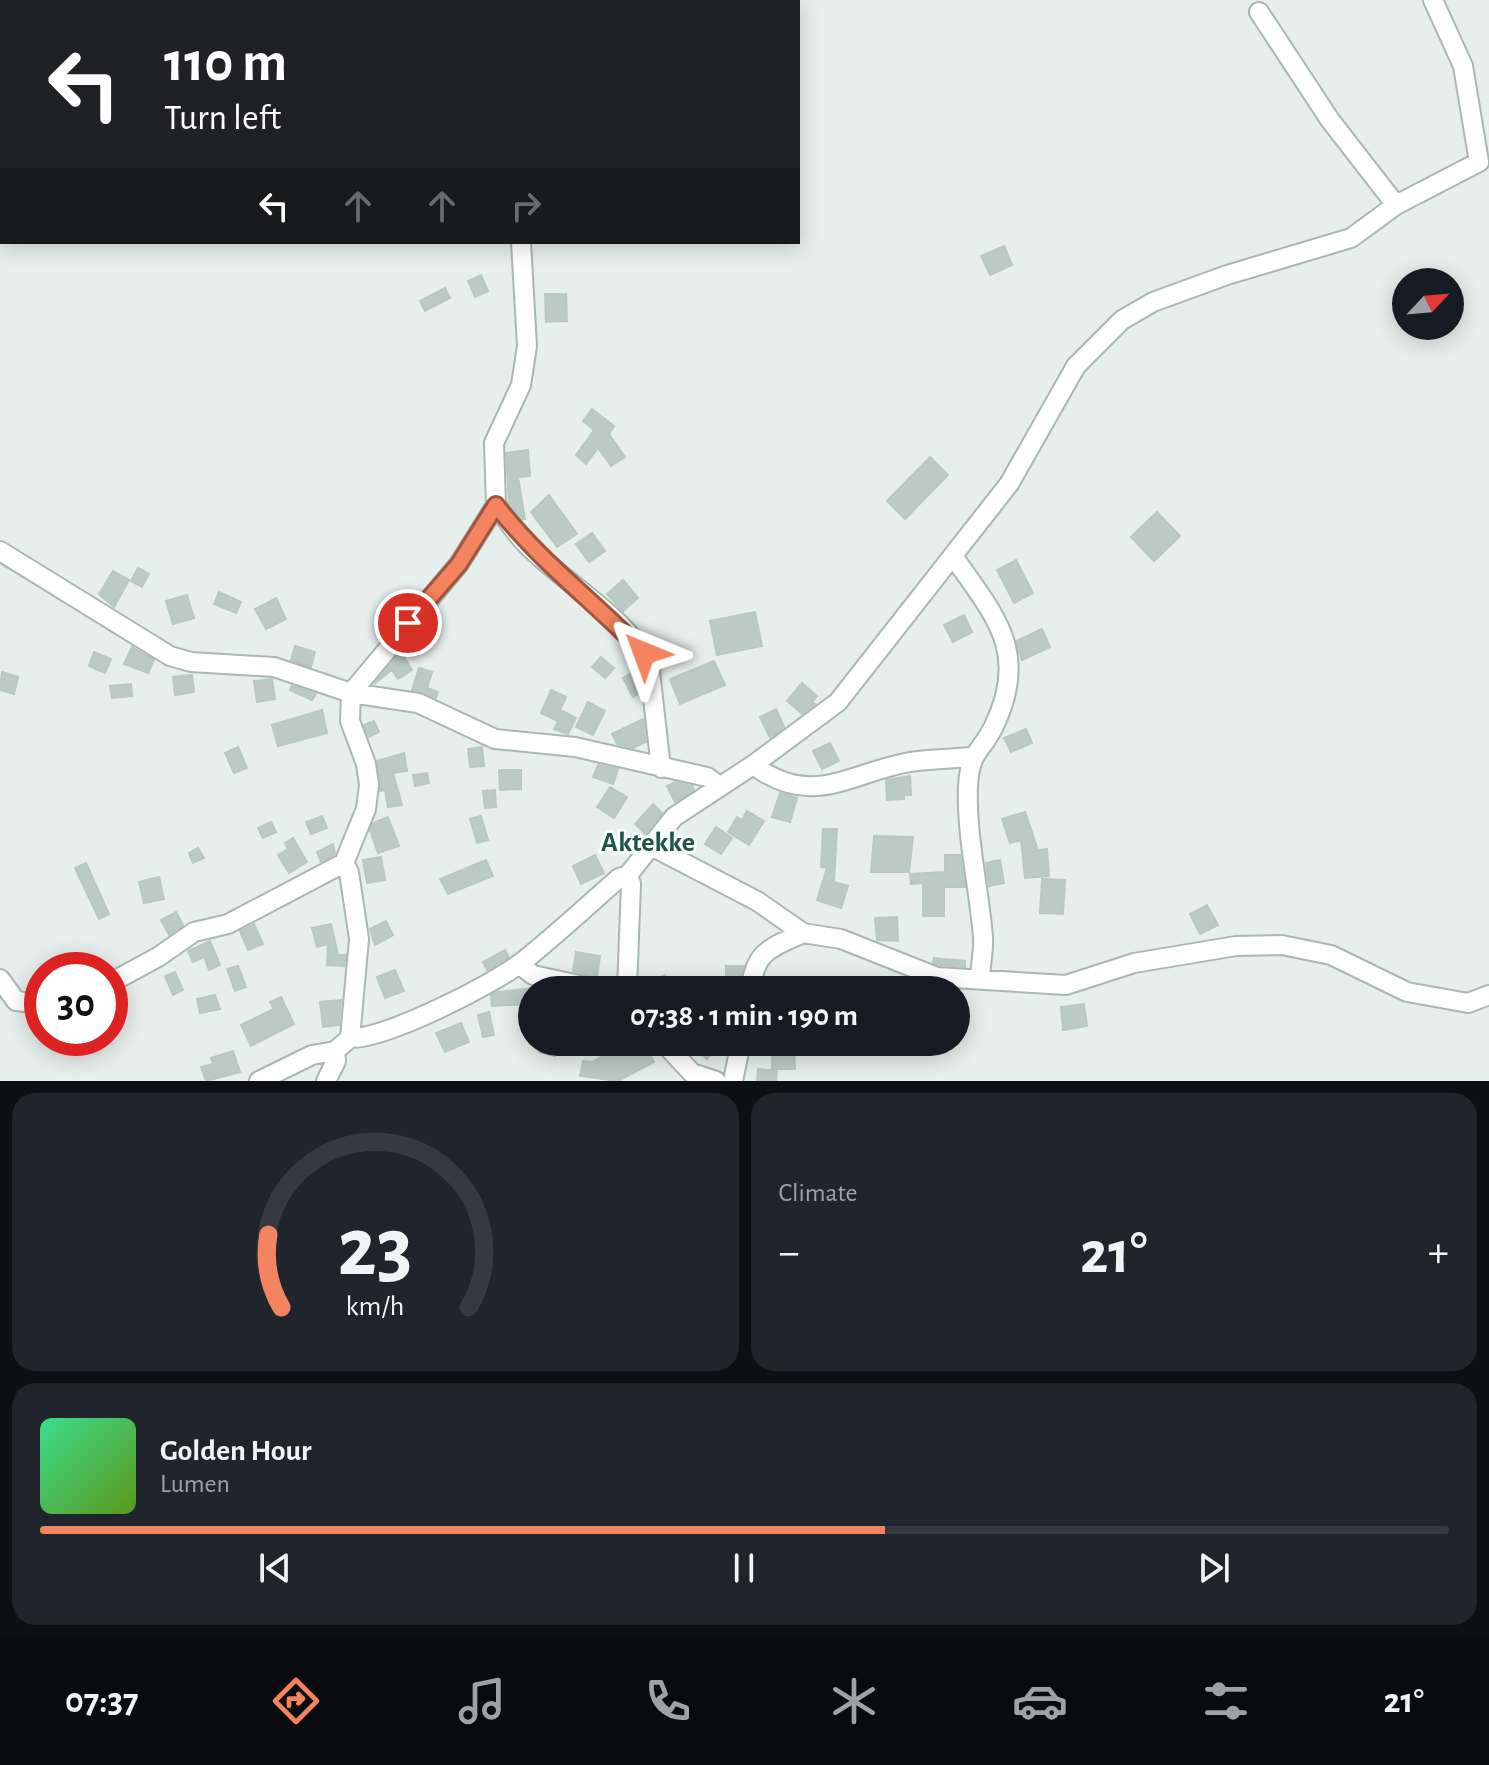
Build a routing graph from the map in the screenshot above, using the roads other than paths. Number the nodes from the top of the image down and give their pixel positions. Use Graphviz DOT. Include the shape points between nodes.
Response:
graph roads {
  1 [pos="1433,0"];
  2 [pos="1259,12"];
  3 [pos="1484,163"];
  4 [pos="1396,205"];
  5 [pos="521,244"];
  6 [pos="496,505"];
  7 [pos="0,551"];
  8 [pos="953,556"];
  9 [pos="351,693"];
  10 [pos="971,757"];
  11 [pos="753,765"];
  12 [pos="661,768"];
  13 [pos="718,785"];
  14 [pos="653,847"];
  15 [pos="344,863"];
  16 [pos="628,875"];
  17 [pos="803,933"];
  18 [pos="519,964"];
  19 [pos="128,973"];
  20 [pos="538,976"];
  21 [pos="628,976"];
  22 [pos="752,976"];
  23 [pos="0,979"];
  24 [pos="980,980"];
  25 [pos="1489,995"];
  26 [pos="24,1002"];
  27 [pos="350,1038"];
  28 [pos="335,1051"];
  29 [pos="675,1056"];
  30 [pos="738,1056"];
  31 [pos="693,1077"];
  32 [pos="259,1081"];
  33 [pos="326,1081"];
  34 [pos="716,1081"];
  35 [pos="733,1081"];
  1 -- 3 [label="street" via="1463,66"];
  2 -- 4 [label="street" via="1330,120"];
  3 -- 4 [label="street"];
  4 -- 8 [label="street" via="1351,238 1227,275 1153,302 1122,320 1076,366 1009,484"];
  5 -- 6 [label="street" via="527,346 521,385 494,443"];
  6 -- 9 [label="street" via="459,564"];
  6 -- 12 [label="street" via="526,545 644,653"];
  7 -- 9 [label="street" via="170,656 274,667"];
  8 -- 10 [label="street" via="1002,627 1009,661 1006,698 992,730"];
  8 -- 11 [label="street" via="838,702"];
  9 -- 12 [label="street" via="418,703 495,739 575,747"];
  9 -- 15 [label="street" via="350,721 369,785 366,809"];
  10 -- 11 [label="street" via="909,762 809,789 773,780"];
  10 -- 24 [label="street" via="968,788 984,943"];
  11 -- 13 [label="street"];
  12 -- 13 [label="street" via="707,777"];
  13 -- 14 [label="street" via="674,817"];
  14 -- 16 [label="street"];
  14 -- 17 [label="street" via="757,901"];
  15 -- 19 [label="street" via="228,924 194,932"];
  15 -- 27 [label="street" via="359,939"];
  16 -- 18 [label="street"];
  16 -- 21 [label="street"];
  17 -- 22 [label="street" via="761,953"];
  17 -- 24 [label="street" via="841,939 937,977"];
  18 -- 20 [label="street"];
  18 -- 27 [label="street" via="412,1021"];
  23 -- 26 [label="street" via="16,1001"];
  24 -- 25 [label="street" via="1066,985 1134,963 1236,946 1282,945 1331,955 1407,992 1468,1003"];
  27 -- 28 [label="street"];
  28 -- 32 [label="street" via="312,1055"];
  28 -- 33 [label="street"];
  29 -- 31 [label="street"];
  30 -- 35 [label="street"];
  31 -- 34 [label="street"];
}
